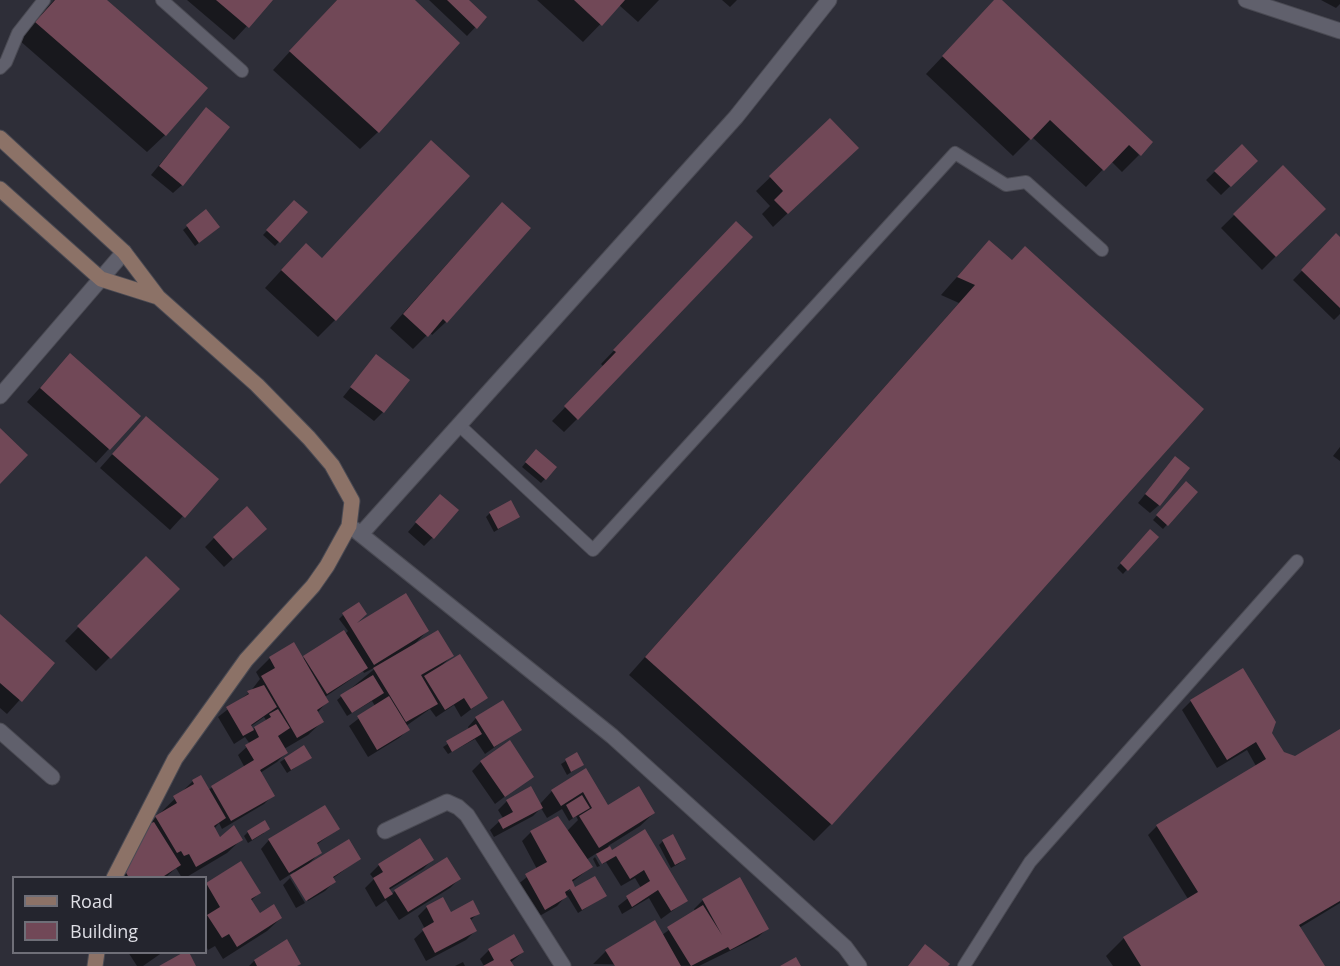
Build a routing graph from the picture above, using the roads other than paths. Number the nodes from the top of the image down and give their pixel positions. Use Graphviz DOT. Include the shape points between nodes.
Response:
graph roads {
  1 [pos="44,0"];
  2 [pos="162,0"];
  3 [pos="830,0"];
  4 [pos="1246,0"];
  5 [pos="1340,31"];
  6 [pos="0,68"];
  7 [pos="242,70"];
  8 [pos="0,138"];
  9 [pos="0,189"];
  10 [pos="1102,250"];
  11 [pos="124,252"];
  12 [pos="101,279"];
  13 [pos="158,297"];
  14 [pos="0,396"];
  15 [pos="460,426"];
  16 [pos="355,530"];
  17 [pos="1297,561"];
  18 [pos="0,731"];
  19 [pos="52,777"];
  20 [pos="385,831"];
  21 [pos="115,876"];
  22 [pos="563,966"];
  23 [pos="859,966"];
  24 [pos="964,966"];
  1 -- 6 [label="lane" via="18,33"];
  2 -- 7 [label="lane"];
  3 -- 15 [label="street" via="736,117"];
  4 -- 5 [label="street"];
  8 -- 11 [label="street"];
  9 -- 12 [label="street"];
  10 -- 15 [label="lane" via="1026,182 1006,185 955,153 593,550"];
  11 -- 12 [label="street"];
  11 -- 13 [label="street"];
  12 -- 13 [label="street"];
  12 -- 14 [label="street"];
  13 -- 16 [label="street" via="258,385 332,465 352,501"];
  15 -- 16 [label="street"];
  16 -- 21 [label="street" via="313,586 246,660 175,759"];
  16 -- 23 [label="street" via="612,736 845,947"];
  17 -- 24 [label="lane" via="1030,862"];
  18 -- 19 [label="street"];
  20 -- 22 [label="street" via="447,802 458,807 467,815"];
}
